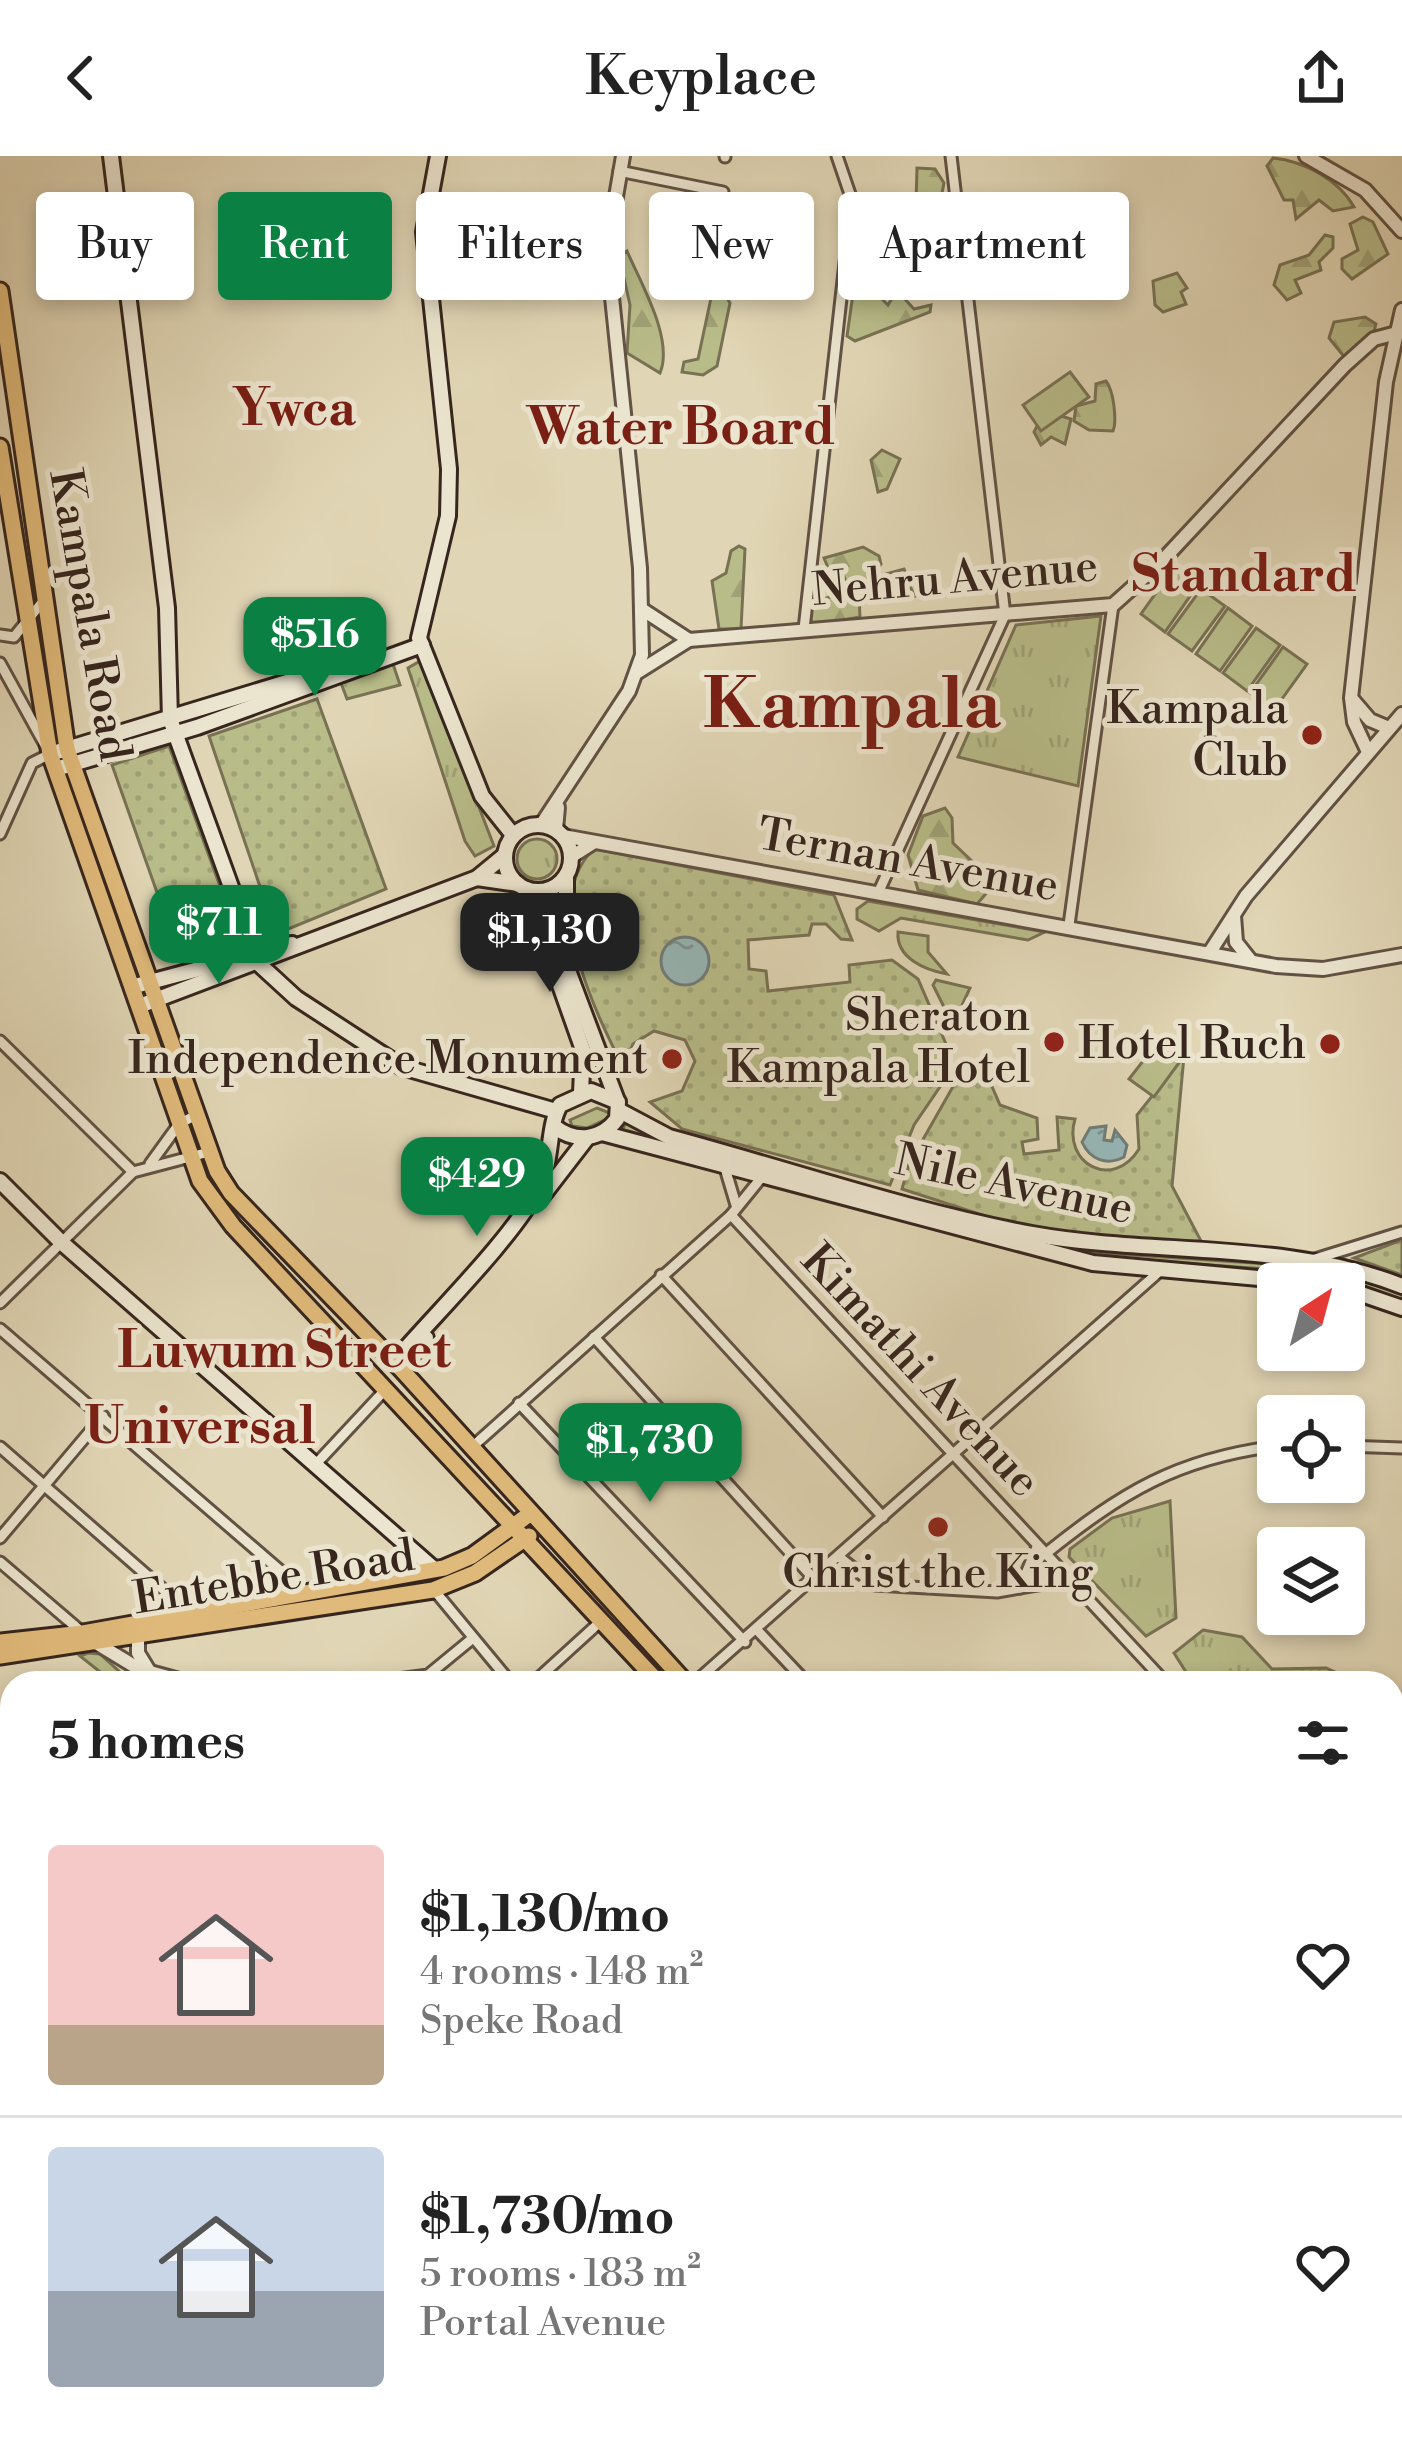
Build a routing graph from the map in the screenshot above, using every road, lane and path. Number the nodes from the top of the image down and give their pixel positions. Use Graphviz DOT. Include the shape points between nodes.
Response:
graph roads {
  1 [pos="111,156"];
  2 [pos="438,156"];
  3 [pos="837,156"];
  4 [pos="951,156"];
  5 [pos="1306,156"];
  6 [pos="621,163"];
  7 [pos="723,192"];
  8 [pos="1402,231"];
  9 [pos="0,296"];
  10 [pos="1402,310"];
  11 [pos="1393,334"];
  12 [pos="0,447"];
  13 [pos="44,600"];
  14 [pos="1113,605"];
  15 [pos="643,610"];
  16 [pos="1005,615"];
  17 [pos="26,625"];
  18 [pos="804,629"];
  19 [pos="0,635"];
  20 [pos="688,640"];
  21 [pos="420,642"];
  22 [pos="0,663"];
  23 [pos="638,672"];
  24 [pos="1351,698"];
  25 [pos="1402,714"];
  26 [pos="172,726"];
  27 [pos="1389,728"];
  28 [pos="1368,752"];
  29 [pos="62,759"];
  30 [pos="553,830"];
  31 [pos="0,834"];
  32 [pos="513,835"];
  33 [pos="593,843"];
  34 [pos="505,855"];
  35 [pos="571,857"];
  36 [pos="566,876"];
  37 [pos="477,878"];
  38 [pos="522,887"];
  39 [pos="879,891"];
  40 [pos="1234,915"];
  41 [pos="1069,925"];
  42 [pos="1210,952"];
  43 [pos="1402,955"];
  44 [pos="256,957"];
  45 [pos="1251,961"];
  46 [pos="143,983"];
  47 [pos="150,1002"];
  48 [pos="0,1041"];
  49 [pos="581,1092"];
  50 [pos="618,1105"];
  51 [pos="556,1111"];
  52 [pos="196,1115"];
  53 [pos="179,1124"];
  54 [pos="555,1127"];
  55 [pos="595,1136"];
  56 [pos="209,1152"];
  57 [pos="192,1158"];
  58 [pos="150,1163"];
  59 [pos="725,1168"];
  60 [pos="134,1172"];
  61 [pos="761,1178"];
  62 [pos="0,1181"];
  63 [pos="734,1210"];
  64 [pos="1402,1232"];
  65 [pos="61,1242"];
  66 [pos="1315,1259"];
  67 [pos="1130,1268"];
  68 [pos="1160,1270"];
  69 [pos="662,1275"];
  70 [pos="1257,1278"];
  71 [pos="1402,1286"];
  72 [pos="1128,1293"];
  73 [pos="1365,1295"];
  74 [pos="0,1303"];
  75 [pos="1402,1308"];
  76 [pos="0,1329"];
  77 [pos="594,1336"];
  78 [pos="397,1365"];
  79 [pos="387,1388"];
  80 [pos="519,1403"];
  81 [pos="103,1417"];
  82 [pos="0,1447"];
  83 [pos="472,1447"];
  84 [pos="1365,1447"];
  85 [pos="1402,1448"];
  86 [pos="1257,1449"];
  87 [pos="954,1454"];
  88 [pos="315,1465"];
  89 [pos="43,1486"];
  90 [pos="883,1517"];
  91 [pos="537,1519"];
  92 [pos="518,1534"];
  93 [pos="0,1538"];
  94 [pos="1040,1551"];
  95 [pos="839,1558"];
  96 [pos="0,1562"];
  97 [pos="434,1569"];
  98 [pos="815,1580"];
  99 [pos="1067,1580"];
  100 [pos="1020,1588"];
  101 [pos="434,1590"];
  102 [pos="309,1595"];
  103 [pos="195,1619"];
  104 [pos="599,1622"];
  105 [pos="757,1630"];
  106 [pos="138,1636"];
  107 [pos="90,1638"];
  108 [pos="473,1638"];
  109 [pos="0,1642"];
  110 [pos="745,1642"];
  111 [pos="0,1656"];
  112 [pos="140,1671"];
  113 [pos="145,1671"];
  114 [pos="433,1671"];
  115 [pos="501,1671"];
  116 [pos="546,1671"];
  117 [pos="647,1671"];
  118 [pos="685,1671"];
  119 [pos="709,1671"];
  120 [pos="795,1671"];
  121 [pos="1154,1671"];
  1 -- 26 [label="main road" via="167,608"];
  2 -- 21 [label="main road" via="424,232 448,516"];
  3 -- 18 [label="street" via="852,200"];
  4 -- 16 [label="street"];
  5 -- 8 [label="street" via="1365,190"];
  6 -- 7 [label="street"];
  6 -- 15 [label="street" via="607,225 608,268"];
  9 -- 13 [label="main road, Kampala Road"];
  10 -- 11 [label="street"];
  11 -- 14 [label="street, Nehru Avenue" via="1373,339 1345,365"];
  11 -- 24 [label="street"];
  12 -- 17 [label="main road, Kampala Road"];
  13 -- 17 [label="street"];
  13 -- 29 [label="main road, Kampala Road"];
  14 -- 16 [label="street, Nehru Avenue"];
  14 -- 41 [label="street"];
  15 -- 20 [label="street"];
  15 -- 23 [label="street"];
  16 -- 18 [label="street, Nehru Avenue"];
  16 -- 39 [label="street"];
  17 -- 19 [label="street" via="14,637"];
  17 -- 29 [label="main road, Kampala Road"];
  18 -- 20 [label="street, Nehru Avenue"];
  20 -- 23 [label="street, Nehru Avenue"];
  21 -- 26 [label="main road"];
  21 -- 32 [label="main road" via="482,796"];
  22 -- 29 [label="street"];
  23 -- 30 [label="street" via="558,806"];
  24 -- 27 [label="street"];
  24 -- 28 [label="street"];
  25 -- 27 [label="street"];
  26 -- 29 [label="main road"];
  26 -- 44 [label="main road"];
  27 -- 28 [label="street"];
  28 -- 40 [label="street"];
  29 -- 31 [label="street" via="32,763"];
  29 -- 46 [label="main road, Kampala Road"];
  30 -- 32 [label="main road"];
  30 -- 33 [label="street, Ternan Avenue"];
  30 -- 35 [label="main road"];
  32 -- 34 [label="main road"];
  33 -- 35 [label="street"];
  33 -- 39 [label="street, Ternan Avenue"];
  34 -- 37 [label="main road"];
  34 -- 38 [label="main road"];
  35 -- 36 [label="main road"];
  36 -- 38 [label="main road" via="544,890"];
  36 -- 50 [label="main road" via="566,965"];
  37 -- 38 [label="main road"];
  37 -- 44 [label="main road"];
  38 -- 49 [label="main road" via="583,1050"];
  39 -- 41 [label="street, Ternan Avenue"];
  40 -- 42 [label="street"];
  40 -- 45 [label="street" via="1236,941"];
  41 -- 42 [label="street, Ternan Avenue"];
  42 -- 45 [label="street, Ternan Avenue"];
  43 -- 45 [label="street, Ternan Avenue" via="1323,969"];
  44 -- 46 [label="main road"];
  44 -- 47 [label="main road"];
  44 -- 51 [label="main road" via="278,982 402,1067"];
  46 -- 47 [label="main road, Kampala Road"];
  47 -- 52 [label="main road, Kampala Road"];
  47 -- 53 [label="main road, Kampala Road"];
  48 -- 60 [label="street"];
  49 -- 50 [label="main road, Nile Avenue"];
  49 -- 51 [label="main road"];
  50 -- 55 [label="main road"];
  50 -- 66 [label="main road, Nile Avenue" via="669,1137 1013,1230"];
  51 -- 54 [label="main road"];
  52 -- 53 [label="street"];
  52 -- 56 [label="main road, Kampala Road"];
  53 -- 57 [label="main road, Kampala Road"];
  53 -- 58 [label="street"];
  54 -- 55 [label="main road, Nile Avenue"];
  54 -- 78 [label="main road" via="535,1196"];
  55 -- 59 [label="main road, Nile Avenue"];
  55 -- 78 [label="main road"];
  56 -- 57 [label="street"];
  56 -- 78 [label="main road, Kampala Road" via="231,1193"];
  57 -- 58 [label="street"];
  57 -- 79 [label="main road, Kampala Road" via="218,1208"];
  58 -- 60 [label="street"];
  59 -- 61 [label="main road, Nile Avenue"];
  59 -- 63 [label="street, Kimathi Avenue"];
  60 -- 65 [label="street"];
  61 -- 63 [label="street"];
  61 -- 67 [label="main road, Nile Avenue"];
  62 -- 65 [label="main road"];
  63 -- 69 [label="street"];
  63 -- 87 [label="street, Kimathi Avenue"];
  64 -- 66 [label="street"];
  65 -- 74 [label="street"];
  65 -- 88 [label="main road"];
  66 -- 71 [label="main road, Nile Avenue"];
  67 -- 68 [label="main road, Nile Avenue"];
  67 -- 72 [label="street"];
  68 -- 70 [label="main road, Nile Avenue"];
  68 -- 72 [label="street"];
  69 -- 77 [label="street"];
  69 -- 90 [label="street"];
  72 -- 87 [label="street"];
  73 -- 75 [label="main road"];
  76 -- 81 [label="street"];
  77 -- 80 [label="street"];
  77 -- 98 [label="street"];
  78 -- 83 [label="main road, Kampala Road"];
  79 -- 88 [label="street"];
  79 -- 92 [label="main road, Kampala Road"];
  80 -- 83 [label="street"];
  80 -- 110 [label="street"];
  81 -- 89 [label="street"];
  81 -- 102 [label="street"];
  82 -- 89 [label="street"];
  83 -- 91 [label="main road, Kampala Road"];
  84 -- 85 [label="street"];
  86 -- 94 [label="street" via="1147,1481"];
  87 -- 90 [label="street"];
  87 -- 94 [label="street, Kimathi Avenue"];
  88 -- 97 [label="main road"];
  89 -- 93 [label="street"];
  89 -- 103 [label="street"];
  90 -- 95 [label="street"];
  91 -- 92 [label="main road, Entebbe Road"];
  91 -- 118 [label="main road, Kampala Road"];
  92 -- 97 [label="main road, Entebbe Road"];
  92 -- 101 [label="main road, Entebbe Road" via="475,1573"];
  92 -- 104 [label="main road, Kampala Road"];
  94 -- 99 [label="street, Kimathi Avenue"];
  94 -- 100 [label="street"];
  95 -- 98 [label="street"];
  95 -- 100 [label="street" via="875,1586"];
  96 -- 107 [label="street"];
  97 -- 102 [label="main road, Entebbe Road"];
  98 -- 105 [label="street"];
  99 -- 100 [label="street"];
  99 -- 121 [label="street, Kimathi Avenue"];
  101 -- 103 [label="main road, Entebbe Road"];
  101 -- 108 [label="street"];
  102 -- 103 [label="main road, Entebbe Road"];
  103 -- 106 [label="main road, Entebbe Road"];
  103 -- 107 [label="main road, Entebbe Road"];
  104 -- 116 [label="street"];
  104 -- 117 [label="main road, Kampala Road"];
  105 -- 110 [label="street"];
  105 -- 120 [label="street"];
  106 -- 107 [label="main road, Entebbe Road"];
  106 -- 113 [label="street"];
  107 -- 109 [label="main road, Entebbe Road"];
  107 -- 111 [label="main road, Entebbe Road"];
  107 -- 112 [label="street"];
  108 -- 114 [label="street"];
  108 -- 115 [label="street"];
  110 -- 119 [label="street"];
}
